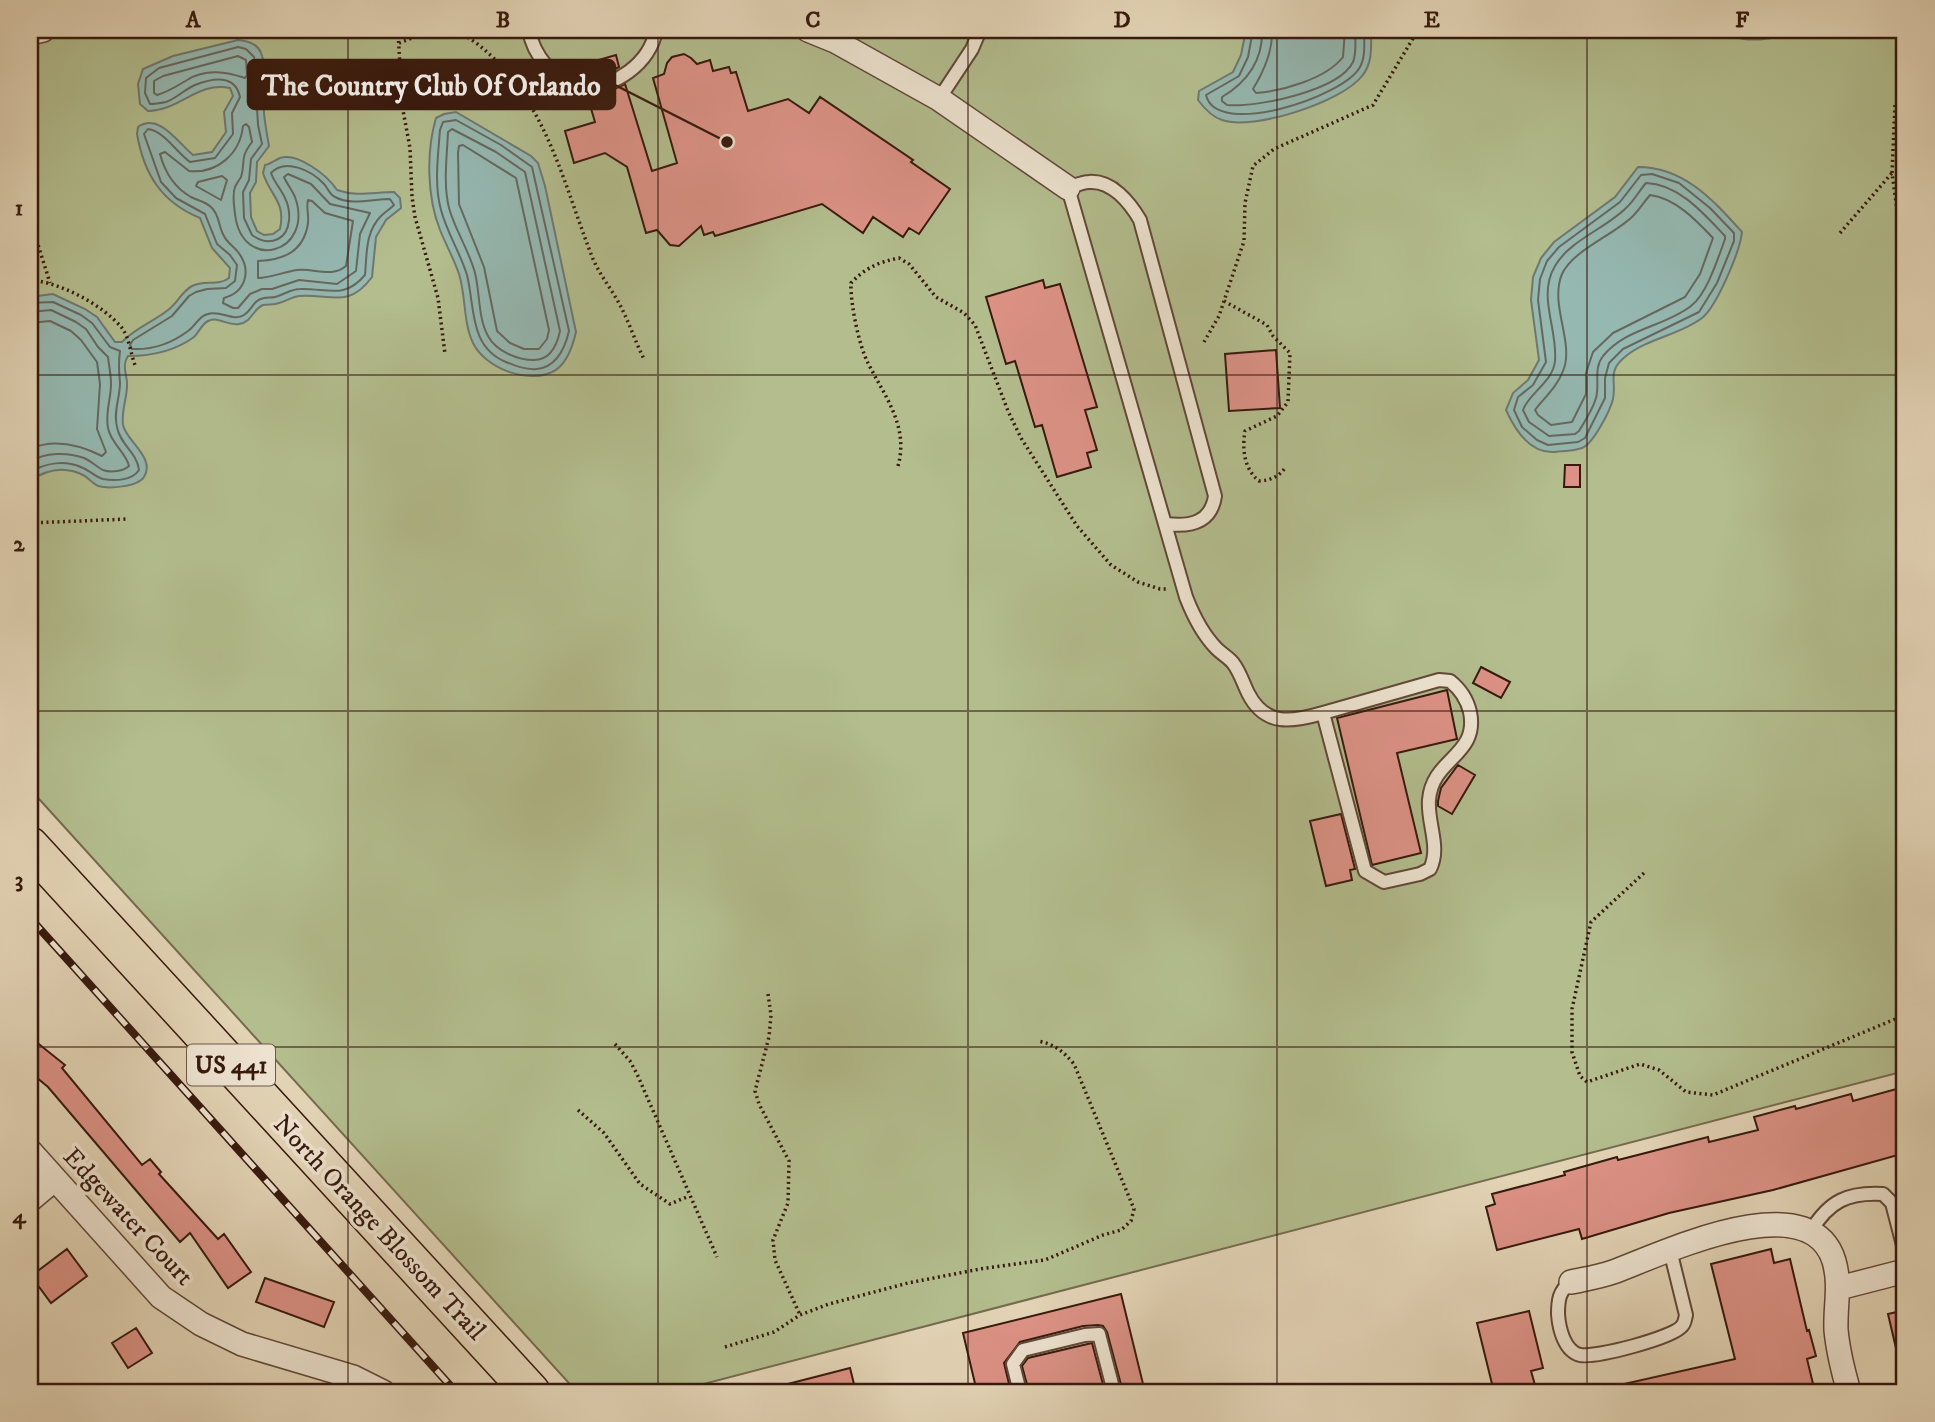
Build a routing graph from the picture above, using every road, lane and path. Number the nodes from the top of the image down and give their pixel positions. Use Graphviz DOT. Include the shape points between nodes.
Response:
graph roads {
  1 [pos="43,30"];
  2 [pos="398,30"];
  3 [pos="529,30"];
  4 [pos="656,30"];
  5 [pos="808,30"];
  6 [pos="980,30"];
  7 [pos="1418,30"];
  8 [pos="30,33"];
  9 [pos="399,44"];
  10 [pos="939,99"];
  11 [pos="1895,105"];
  12 [pos="1892,173"];
  13 [pos="1068,188"];
  14 [pos="30,219"];
  15 [pos="1840,233"];
  16 [pos="1905,268"];
  17 [pos="30,280"];
  18 [pos="50,283"];
  19 [pos="1224,301"];
  20 [pos="1205,342"];
  21 [pos="445,354"];
  22 [pos="644,359"];
  23 [pos="135,365"];
  24 [pos="898,466"];
  25 [pos="1286,467"];
  26 [pos="128,519"];
  27 [pos="30,523"];
  28 [pos="1166,524"];
  29 [pos="1183,589"];
  30 [pos="1323,713"];
  31 [pos="30,846"];
  32 [pos="1644,873"];
  33 [pos="768,994"];
  34 [pos="1905,1015"];
  35 [pos="1038,1041"];
  36 [pos="615,1044"];
  37 [pos="578,1110"];
  38 [pos="30,1151"];
  39 [pos="55,1179"];
  40 [pos="689,1196"];
  41 [pos="30,1200"];
  42 [pos="1811,1231"];
  43 [pos="1670,1250"];
  44 [pos="1905,1253"];
  45 [pos="717,1258"];
  46 [pos="1905,1271"];
  47 [pos="1571,1282"];
  48 [pos="1839,1287"];
  49 [pos="800,1315"];
  50 [pos="725,1347"];
  51 [pos="383,1392"];
  52 [pos="531,1392"];
  53 [pos="1020,1392"];
  54 [pos="1114,1392"];
  55 [pos="1849,1392"];
  1 -- 8 [label="street"];
  2 -- 9 [label="path"];
  3 -- 4 [label="lane" via="540,59 555,74 580,86 627,74 649,52"];
  5 -- 10 [label="street"];
  6 -- 10 [label="lane"];
  7 -- 19 [label="path" via="1373,105 1275,149 1253,166 1245,203 1244,241"];
  9 -- 21 [label="path" via="414,207 438,298"];
  9 -- 22 [label="path" via="423,34 453,31 479,45 507,71 550,143 592,257"];
  10 -- 13 [label="street"];
  11 -- 12 [label="path"];
  12 -- 15 [label="path"];
  12 -- 16 [label="path"];
  13 -- 28 [label="lane"];
  13 -- 28 [label="lane" via="1090,181 1107,186 1131,205 1140,220 1215,496 1213,507 1199,522"];
  14 -- 18 [label="path"];
  17 -- 18 [label="path"];
  18 -- 23 [label="path" via="88,300 124,330"];
  19 -- 20 [label="path"];
  19 -- 25 [label="path" via="1267,325 1290,353 1288,402 1278,416 1245,431 1242,447 1251,474 1259,481 1279,476"];
  24 -- 29 [label="path" via="902,451 893,407 867,362 850,298 851,283 860,274 878,262 899,258 936,297 975,325 1021,438 1077,526 1111,565 1139,582 1160,589"];
  26 -- 27 [label="path"];
  28 -- 29 [label="lane"];
  29 -- 30 [label="lane" via="1193,616 1233,663 1254,704 1276,718 1295,721"];
  30 -- 30 [label="lane" via="1365,872 1384,882 1430,869 1434,853 1428,801 1431,787 1471,734 1463,694 1450,681 1438,680"];
  31 -- 52 [label="main road, North Orange Blossom Trail / US 441"];
  32 -- 34 [label="path" via="1591,922 1572,1009 1572,1052 1580,1076 1587,1082 1640,1064 1659,1070 1686,1092 1713,1096"];
  33 -- 49 [label="path" via="769,1037 755,1091 789,1161 788,1203 773,1240 775,1260"];
  35 -- 49 [label="path" via="1062,1050 1074,1064 1134,1209 1131,1221 1121,1230 1045,1260 908,1283"];
  36 -- 40 [label="path" via="637,1074"];
  37 -- 40 [label="path" via="604,1133 640,1184 670,1204"];
  38 -- 39 [label="street, Edgewater Court"];
  39 -- 41 [label="street"];
  39 -- 51 [label="street, Edgewater Court" via="161,1297 201,1325 242,1344 354,1377"];
  40 -- 45 [label="path"];
  42 -- 43 [label="street" via="1792,1225 1762,1225"];
  42 -- 44 [label="lane" via="1834,1202 1864,1193 1883,1194 1892,1203"];
  42 -- 48 [label="street" via="1825,1242"];
  43 -- 47 [label="street"];
  43 -- 47 [label="lane" via="1686,1315 1682,1326 1668,1335 1595,1356 1578,1354 1567,1346 1559,1321 1558,1300"];
  46 -- 48 [label="street"];
  48 -- 55 [label="street" via="1836,1328"];
  49 -- 50 [label="path" via="774,1332"];
  53 -- 54 [label="lane" via="1013,1364 1023,1350 1099,1334"];
}
